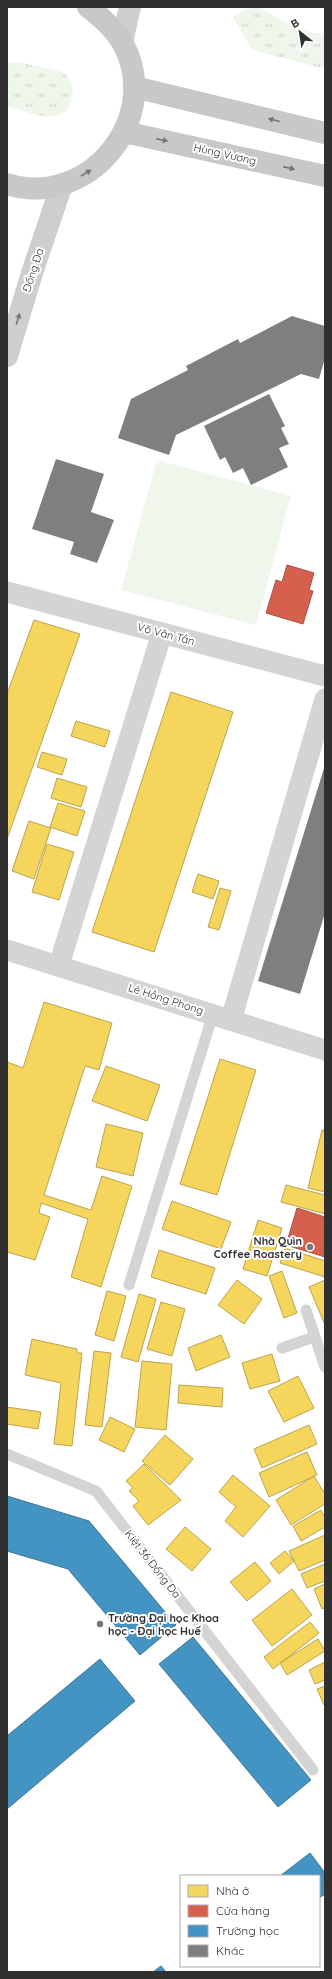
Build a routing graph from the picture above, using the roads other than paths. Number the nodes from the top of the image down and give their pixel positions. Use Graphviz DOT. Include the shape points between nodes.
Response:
graph roads {
  1 [pos="88,7"];
  2 [pos="130,7"];
  3 [pos="122,42"];
  4 [pos="134,87"];
  5 [pos="124,132"];
  6 [pos="325,133"];
  7 [pos="325,176"];
  8 [pos="62,184"];
  9 [pos="7,186"];
  10 [pos="7,356"];
  11 [pos="8,595"];
  12 [pos="162,633"];
  13 [pos="325,676"];
  14 [pos="325,699"];
  15 [pos="7,950"];
  16 [pos="59,965"];
  17 [pos="222,1017"];
  18 [pos="325,1050"];
  19 [pos="129,1285"];
  20 [pos="306,1310"];
  21 [pos="314,1337"];
  22 [pos="282,1348"];
  23 [pos="325,1367"];
  24 [pos="7,1454"];
  25 [pos="313,1770"];
  1 -- 3 [label="main road" via="107,22"];
  2 -- 3 [label="street"];
  3 -- 4 [label="main road" via="128,56"];
  4 -- 5 [label="main road" via="130,118"];
  6 -- 4 [label="main road, one-way"];
  5 -- 7 [label="main road, Hùng Vương, one-way"];
  8 -- 5 [label="main road, one-way" via="87,173 103,160"];
  8 -- 9 [label="main road" via="44,188"];
  10 -- 8 [label="street, Đống Đa, one-way"];
  11 -- 12 [label="street, Võ Văn Tần"];
  12 -- 13 [label="street, Võ Văn Tần"];
  12 -- 16 [label="street"];
  14 -- 17 [label="street"];
  15 -- 16 [label="street, Lê Hồng Phong"];
  16 -- 17 [label="street, Lê Hồng Phong"];
  17 -- 18 [label="street, Lê Hồng Phong"];
  17 -- 19 [label="lane"];
  20 -- 21 [label="lane"];
  21 -- 22 [label="lane"];
  21 -- 23 [label="lane"];
  24 -- 25 [label="lane, Kiệt 36 Đống Đa" via="96,1491"];
}
